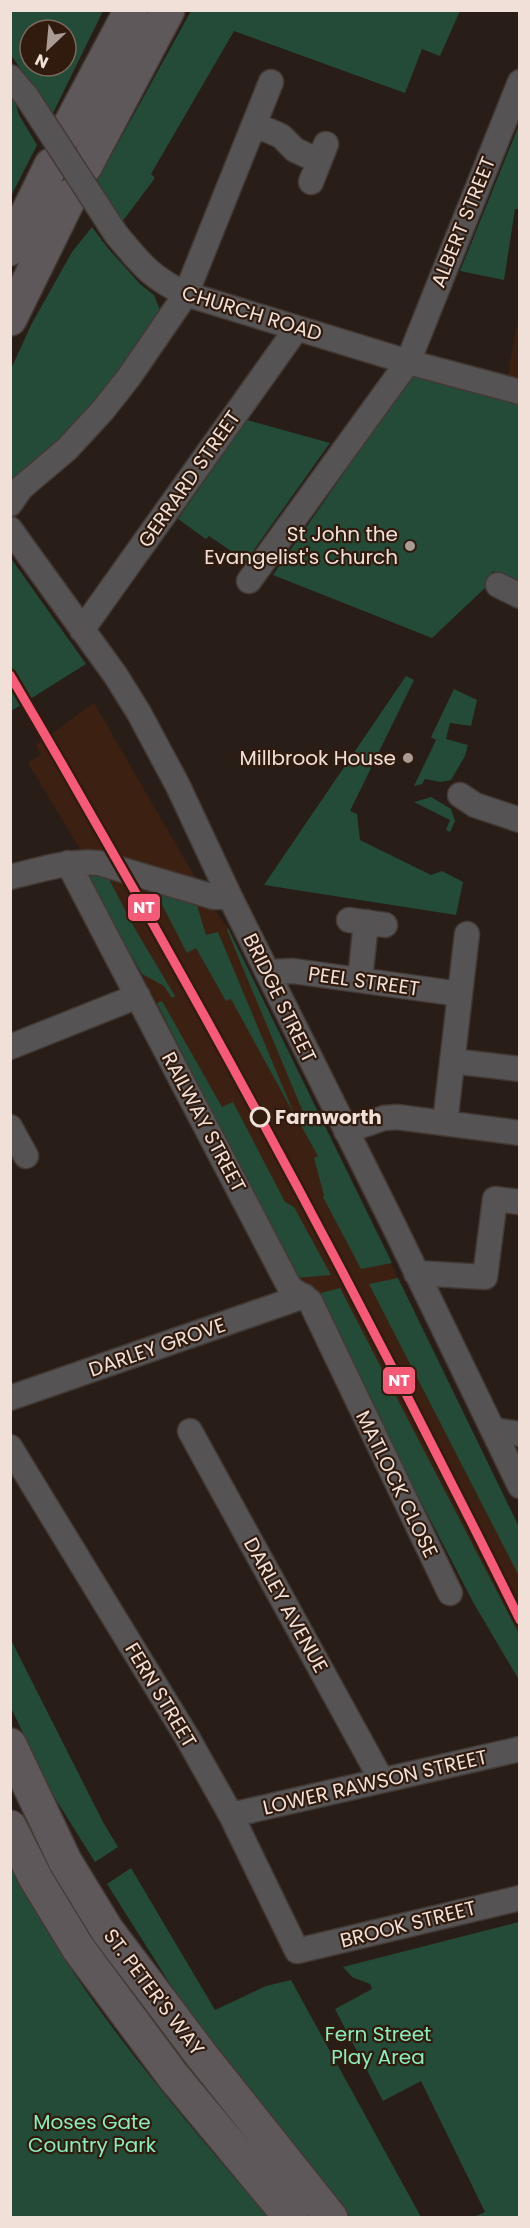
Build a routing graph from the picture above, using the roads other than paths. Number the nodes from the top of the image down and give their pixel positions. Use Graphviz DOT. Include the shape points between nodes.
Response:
graph roads {
  1 [pos="131,10"];
  2 [pos="168,10"];
  3 [pos="10,77"];
  4 [pos="271,82"];
  5 [pos="519,82"];
  6 [pos="254,124"];
  7 [pos="64,136"];
  8 [pos="318,162"];
  9 [pos="51,165"];
  10 [pos="10,249"];
  11 [pos="186,294"];
  12 [pos="10,319"];
  13 [pos="297,328"];
  14 [pos="408,362"];
  15 [pos="519,392"];
  16 [pos="10,504"];
  17 [pos="10,529"];
  18 [pos="249,581"];
  19 [pos="498,585"];
  20 [pos="519,596"];
  21 [pos="82,630"];
  22 [pos="460,795"];
  23 [pos="519,820"];
  24 [pos="76,862"];
  25 [pos="10,877"];
  26 [pos="218,896"];
  27 [pos="367,922"];
  28 [pos="467,934"];
  29 [pos="267,972"];
  30 [pos="360,980"];
  31 [pos="460,994"];
  32 [pos="138,996"];
  33 [pos="10,1047"];
  34 [pos="452,1061"];
  35 [pos="519,1070"];
  36 [pos="445,1123"];
  37 [pos="10,1127"];
  38 [pos="346,1131"];
  39 [pos="519,1133"];
  40 [pos="26,1156"];
  41 [pos="519,1202"];
  42 [pos="416,1272"];
  43 [pos="304,1296"];
  44 [pos="345,1375"];
  45 [pos="10,1398"];
  46 [pos="493,1430"];
  47 [pos="190,1431"];
  48 [pos="519,1434"];
  49 [pos="10,1447"];
  50 [pos="519,1486"];
  51 [pos="450,1593"];
  52 [pos="10,1745"];
  53 [pos="519,1749"];
  54 [pos="381,1779"];
  55 [pos="231,1815"];
  56 [pos="10,1827"];
  57 [pos="519,1898"];
  58 [pos="297,1951"];
  59 [pos="291,2217"];
  60 [pos="331,2217"];
  1 -- 7 [label="highway"];
  2 -- 12 [label="highway"];
  3 -- 11 [label="street, CHURCH ROAD, bridge" via="116,234 147,271"];
  4 -- 6 [label="street"];
  5 -- 14 [label="street, ALBERT STREET"];
  6 -- 8 [label="street" via="281,136 295,150"];
  6 -- 11 [label="street"];
  9 -- 10 [label="highway"];
  11 -- 13 [label="street, CHURCH ROAD"];
  11 -- 16 [label="street" via="103,410 68,449 21,488"];
  13 -- 14 [label="street, CHURCH ROAD"];
  13 -- 21 [label="street, GERRARD STREET"];
  14 -- 15 [label="street, CHURCH ROAD"];
  14 -- 18 [label="street, ALBERT STREET"];
  17 -- 21 [label="street, BRIDGE STREET"];
  19 -- 20 [label="street"];
  21 -- 26 [label="street, BRIDGE STREET" via="139,713 181,791"];
  22 -- 23 [label="street"];
  24 -- 25 [label="street"];
  24 -- 26 [label="street" via="99,863"];
  24 -- 32 [label="street, RAILWAY STREET"];
  26 -- 29 [label="street, BRIDGE STREET"];
  27 -- 30 [label="street"];
  28 -- 31 [label="street"];
  29 -- 30 [label="street, PEEL STREET" via="293,971"];
  29 -- 38 [label="street, BRIDGE STREET"];
  30 -- 31 [label="street, PEEL STREET"];
  31 -- 34 [label="street"];
  32 -- 33 [label="street"];
  32 -- 43 [label="street, RAILWAY STREET" via="290,1288"];
  34 -- 35 [label="street"];
  34 -- 36 [label="street"];
  36 -- 38 [label="street" via="384,1118"];
  36 -- 39 [label="street"];
  37 -- 40 [label="street"];
  38 -- 42 [label="street, BRIDGE STREET"];
  41 -- 42 [label="street" via="495,1199 485,1277"];
  42 -- 46 [label="street, BRIDGE STREET"];
  43 -- 44 [label="street, RAILWAY STREET" via="310,1301"];
  43 -- 45 [label="street, DARLEY GROVE"];
  44 -- 51 [label="street, MATLOCK CLOSE"];
  46 -- 48 [label="street"];
  46 -- 50 [label="street, BRIDGE STREET"];
  47 -- 54 [label="street, DARLEY AVENUE"];
  49 -- 55 [label="street, FERN STREET"];
  52 -- 60 [label="highway, ST. PETER'S WAY" via="65,1861 107,1930"];
  53 -- 54 [label="street, LOWER RAWSON STREET"];
  54 -- 55 [label="street, LOWER RAWSON STREET"];
  55 -- 58 [label="street, FERN STREET"];
  56 -- 59 [label="highway, ST. PETER'S WAY" via="78,1948 173,2076"];
  57 -- 58 [label="street, BROOK STREET"];
}
